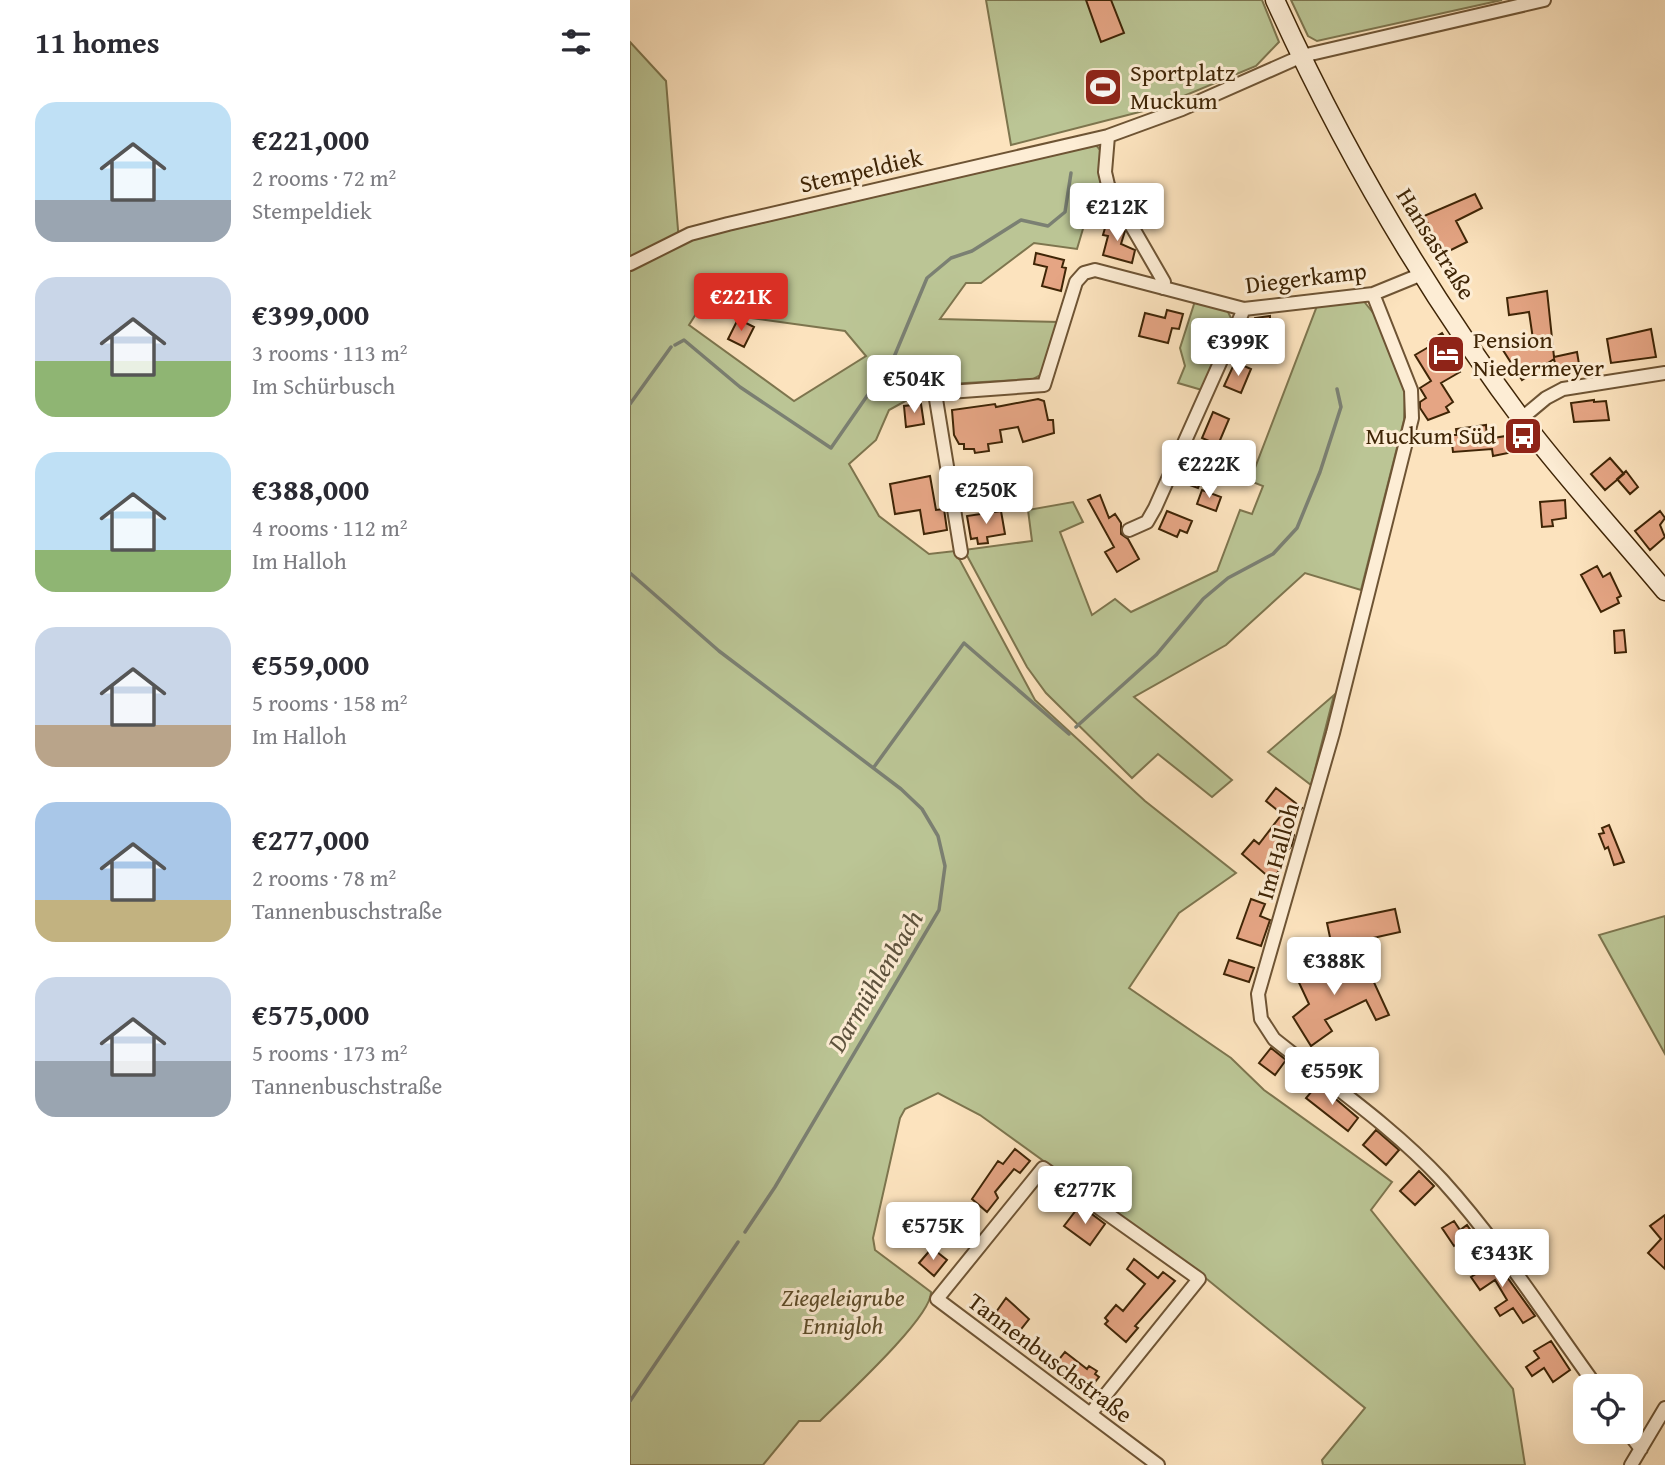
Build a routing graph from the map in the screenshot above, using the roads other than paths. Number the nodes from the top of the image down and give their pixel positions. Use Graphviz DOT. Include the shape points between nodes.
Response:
graph roads {
  1 [pos="1275,0"];
  2 [pos="1544,0"];
  3 [pos="1302,56"];
  4 [pos="1108,136"];
  5 [pos="630,264"];
  6 [pos="1422,274"];
  7 [pos="1163,288"];
  8 [pos="1373,293"];
  9 [pos="1244,309"];
  10 [pos="1665,373"];
  11 [pos="1522,418"];
  12 [pos="1129,530"];
  13 [pos="961,552"];
  14 [pos="1665,591"];
  15 [pos="1587,1374"];
  16 [pos="1665,1408"];
  17 [pos="1091,1413"];
  18 [pos="1637,1444"];
  19 [pos="1641,1449"];
  20 [pos="1158,1465"];
  21 [pos="1631,1465"];
  1 -- 3 [label="main road, Hansastraße"];
  2 -- 3 [label="street, Stempeldiek"];
  3 -- 4 [label="street, Stempeldiek"];
  3 -- 6 [label="main road, Hansastraße"];
  4 -- 5 [label="street, Stempeldiek" via="690,234"];
  4 -- 7 [label="street" via="1108,184 1164,282"];
  6 -- 8 [label="street, Diegerkamp"];
  6 -- 11 [label="main road, Hansastraße"];
  7 -- 9 [label="street, Diegerkamp"];
  7 -- 13 [label="street, Diegerkamp" via="1095,270 1084,273 1076,282 1044,385 935,393"];
  8 -- 9 [label="street, Diegerkamp"];
  8 -- 15 [label="street, Im Halloh" via="1411,390 1412,418 1333,733 1258,994 1261,1019 1274,1039 1441,1180"];
  9 -- 12 [label="street" via="1155,508 1147,522"];
  10 -- 11 [label="street" via="1563,389"];
  11 -- 14 [label="main road, Hansastraße"];
  16 -- 19 [label="street"];
  17 -- 17 [label="street, Tannenbuschstraße" via="937,1299 1042,1168 1199,1279"];
  17 -- 20 [label="street, Tannenbuschstraße"];
  18 -- 19 [label="street"];
  19 -- 21 [label="street"];
}
